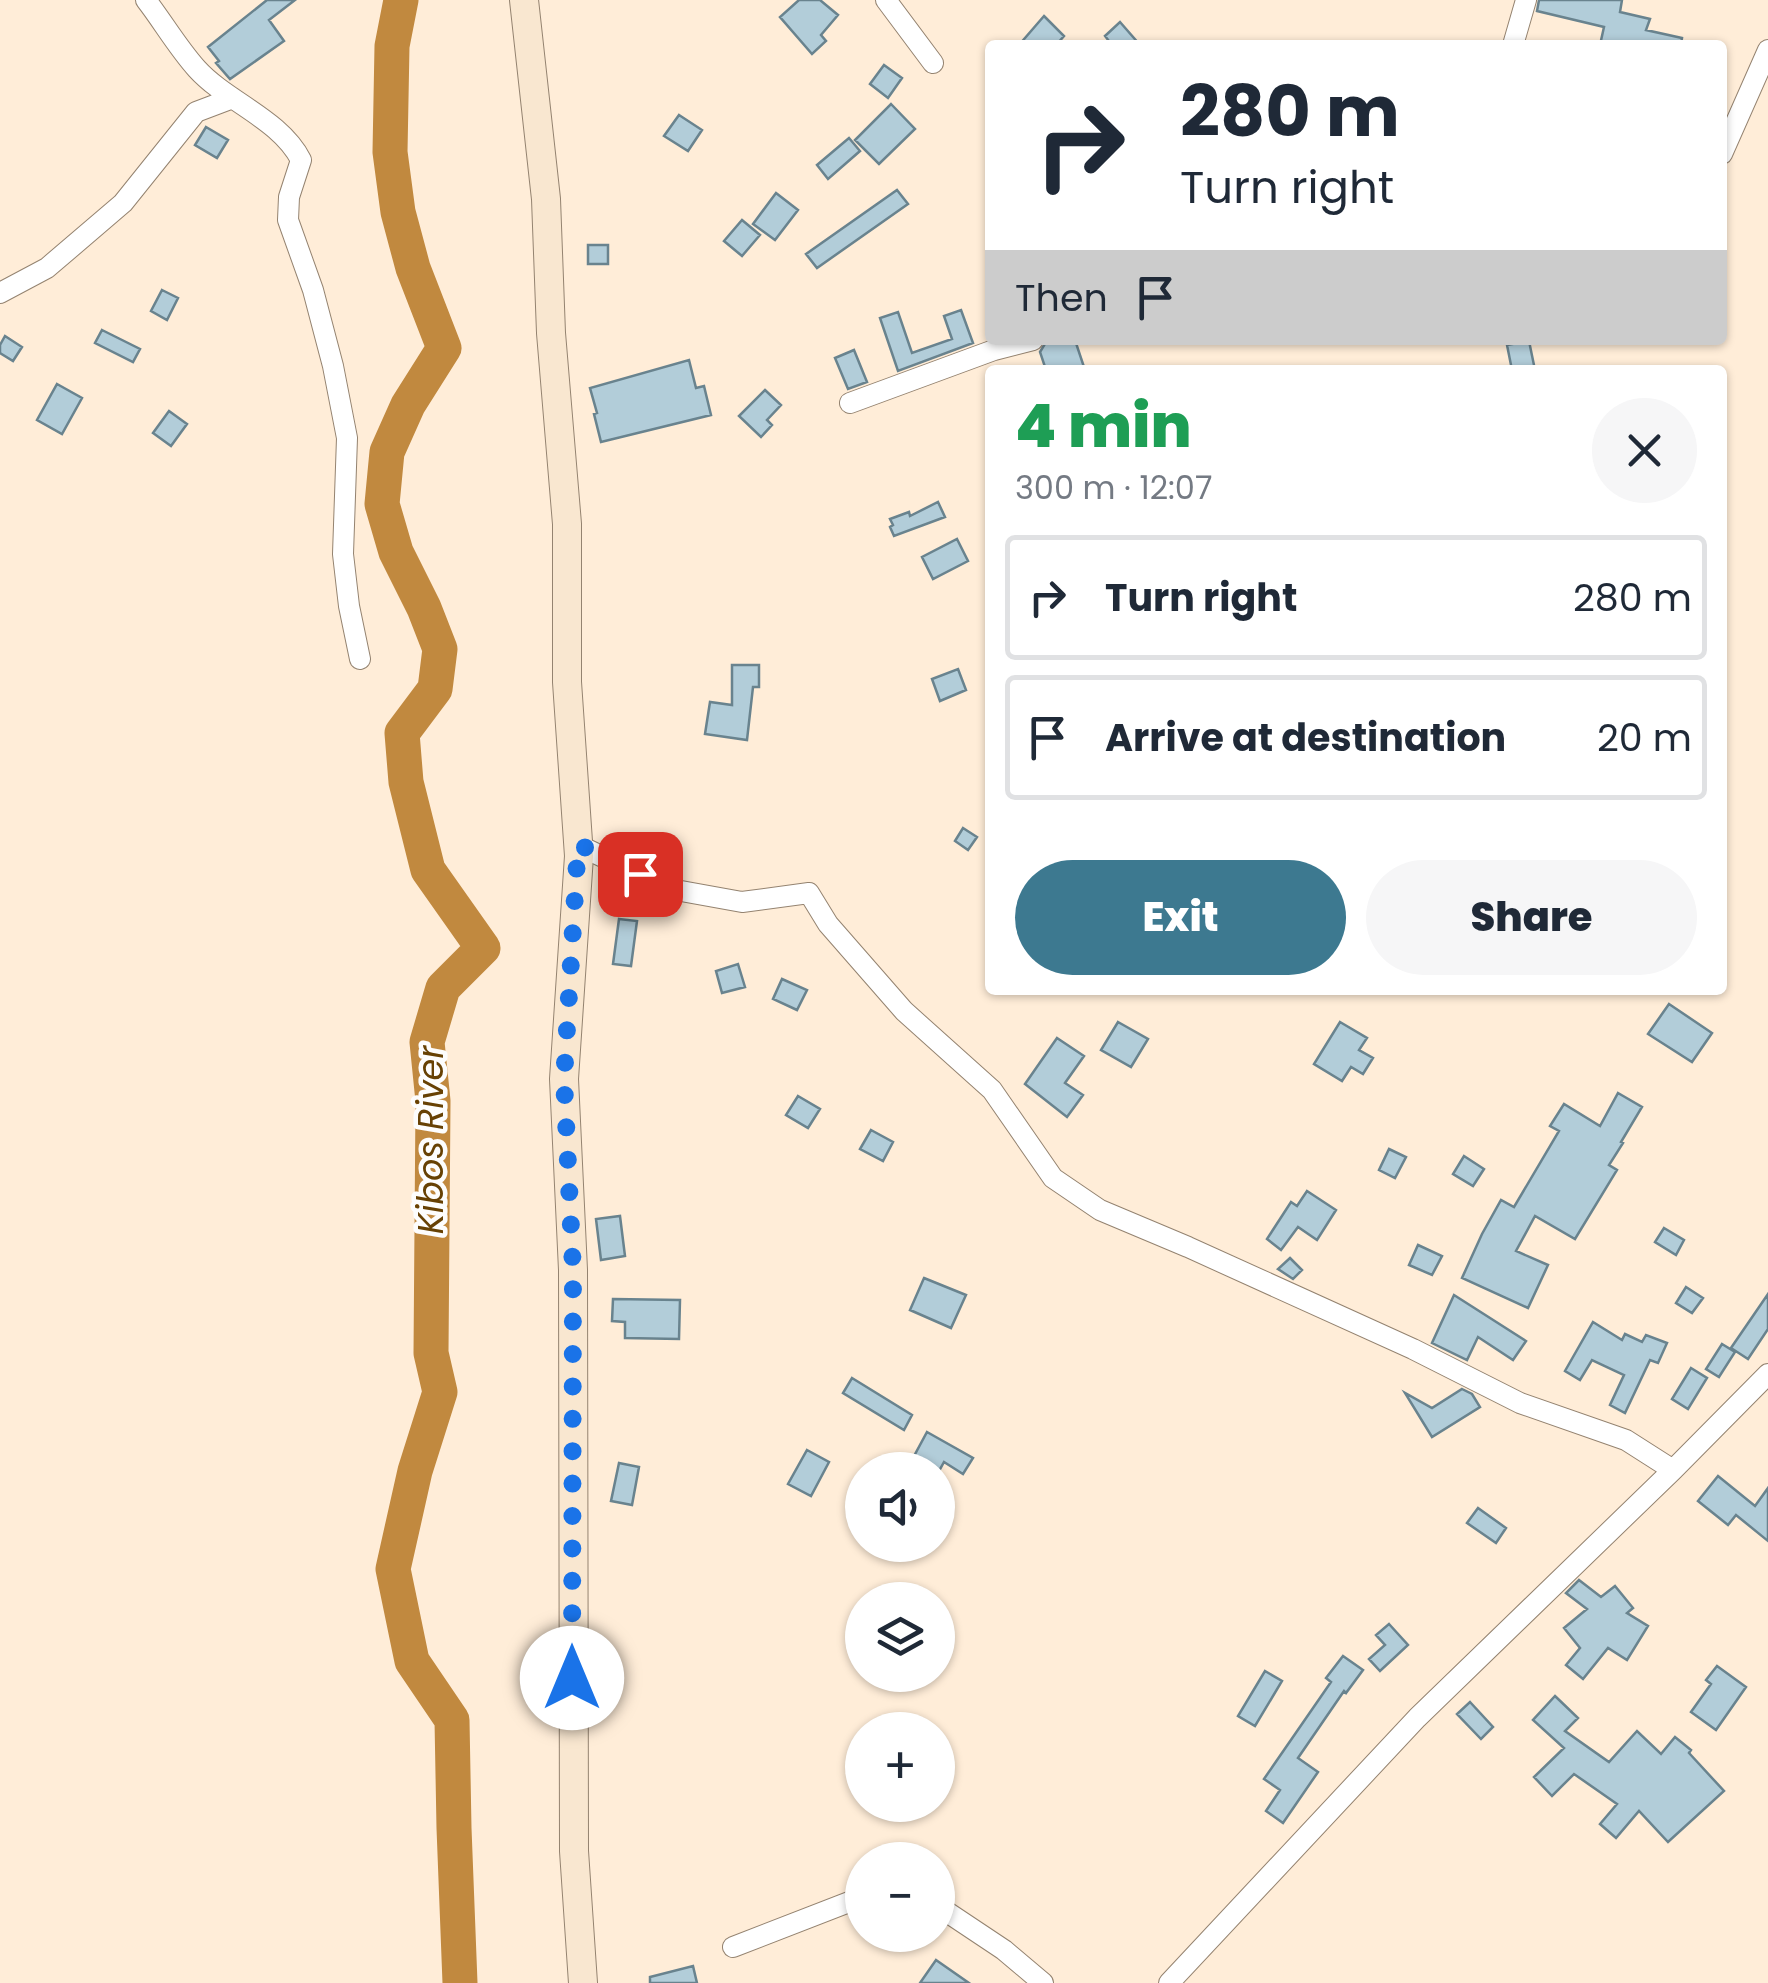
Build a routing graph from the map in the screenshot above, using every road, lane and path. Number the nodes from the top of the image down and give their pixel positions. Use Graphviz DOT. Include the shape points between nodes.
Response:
graph roads {
  1 [pos="146,0"];
  2 [pos="524,0"];
  3 [pos="886,0"];
  4 [pos="1526,0"];
  5 [pos="1514,40"];
  6 [pos="1768,50"];
  7 [pos="933,63"];
  8 [pos="233,98"];
  9 [pos="1727,143"];
  10 [pos="0,293"];
  11 [pos="1014,345"];
  12 [pos="850,403"];
  13 [pos="360,659"];
  14 [pos="578,844"];
  15 [pos="1768,1374"];
  16 [pos="1673,1470"];
  17 [pos="845,1903"];
  18 [pos="955,1917"];
  19 [pos="733,1947"];
  20 [pos="583,1983"];
  21 [pos="1044,1983"];
  22 [pos="1169,1983"];
  1 -- 8 [label="street" via="198,70"];
  2 -- 14 [label="main road" via="546,199"];
  3 -- 7 [label="street"];
  4 -- 5 [label="street"];
  6 -- 9 [label="street"];
  8 -- 10 [label="street" via="196,112 124,203 47,268"];
  8 -- 13 [label="street" via="278,131 301,160 288,220 313,290 347,438 344,554"];
  11 -- 12 [label="street"];
  14 -- 16 [label="street" via="670,890 742,902 810,893 828,924 904,1011 992,1090 1053,1178 1100,1210 1520,1403 1626,1440"];
  14 -- 20 [label="main road" via="564,1079 573,1270 574,1851"];
  15 -- 16 [label="street"];
  16 -- 22 [label="street" via="1417,1718"];
  17 -- 19 [label="street"];
  18 -- 21 [label="street"];
}
